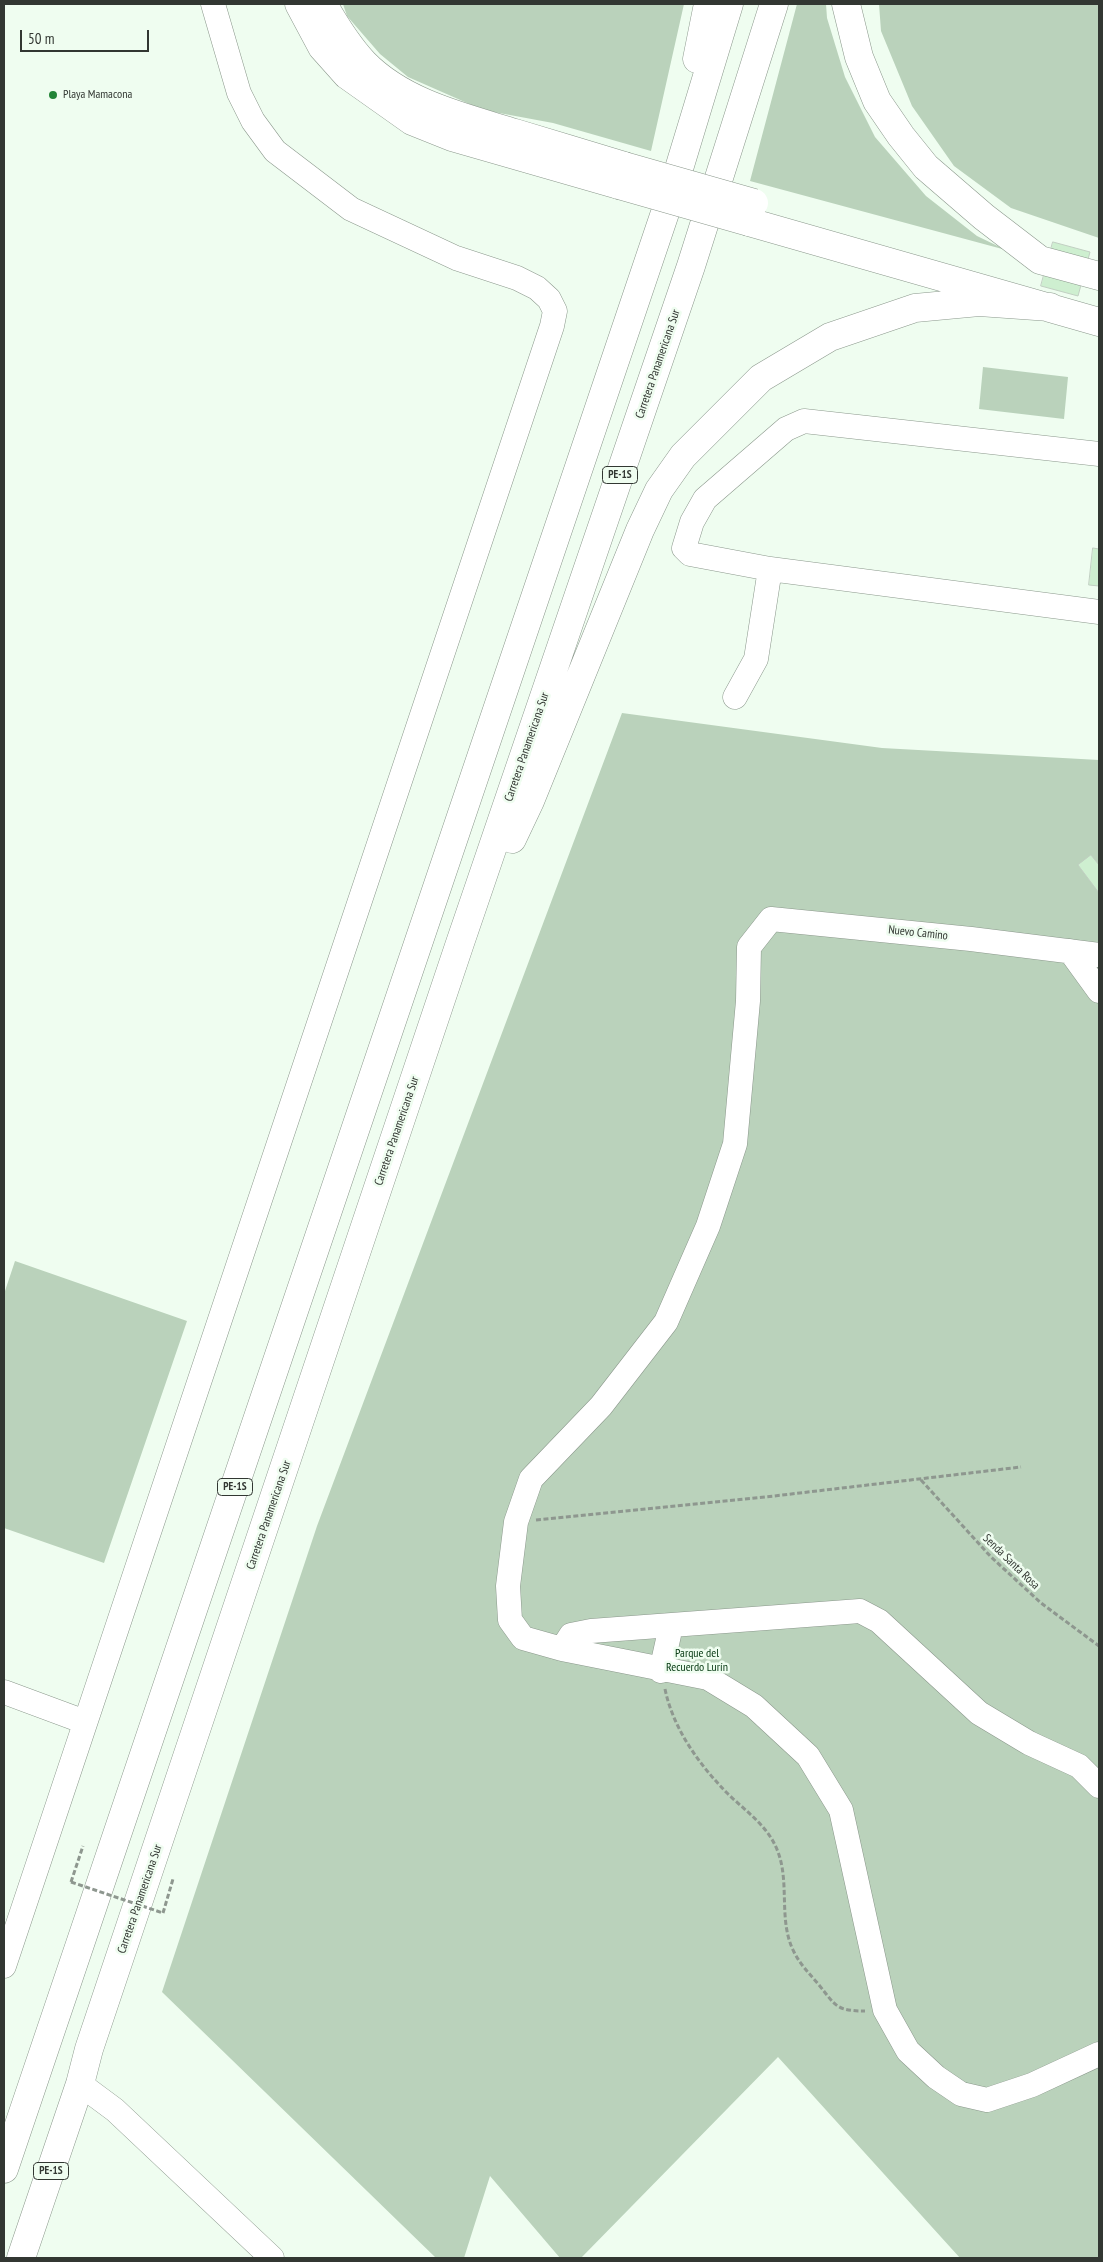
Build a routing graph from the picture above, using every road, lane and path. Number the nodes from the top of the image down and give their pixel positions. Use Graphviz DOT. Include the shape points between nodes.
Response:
graph roads {
  1 [pos="213,4"];
  2 [pos="299,4"];
  3 [pos="323,4"];
  4 [pos="708,4"];
  5 [pos="730,4"];
  6 [pos="774,4"];
  7 [pos="846,4"];
  8 [pos="622,176"];
  9 [pos="671,195"];
  10 [pos="1099,276"];
  11 [pos="1050,307"];
  12 [pos="1099,322"];
  13 [pos="1099,454"];
  14 [pos="770,569"];
  15 [pos="1099,612"];
  16 [pos="735,697"];
  17 [pos="460,943"];
  18 [pos="1070,951"];
  19 [pos="1099,955"];
  20 [pos="1099,991"];
  21 [pos="1021,1467"];
  22 [pos="920,1479"];
  23 [pos="516,1522"];
  24 [pos="671,1626"];
  25 [pos="1099,1646"];
  26 [pos="562,1649"];
  27 [pos="662,1671"];
  28 [pos="4,1692"];
  29 [pos="86,1722"];
  30 [pos="1099,1786"];
  31 [pos="83,1846"];
  32 [pos="173,1879"];
  33 [pos="4,1966"];
  34 [pos="885,2010"];
  35 [pos="1099,2054"];
  36 [pos="80,2084"];
  37 [pos="4,2169"];
  38 [pos="21,2258"];
  39 [pos="272,2258"];
  1 -- 29 [label="street" via="239,94 275,151 351,209 456,258 517,278 537,288 549,299 555,311"];
  2 -- 8 [label="highway" via="322,46 348,76 412,121 452,136"];
  3 -- 8 [label="highway" via="340,34 365,63 390,84 458,116"];
  4 -- 9 [label="highway"];
  5 -- 9 [label="highway, PE-1S"];
  6 -- 17 [label="highway, Carretera Panamericana Sur / PE-1S" via="691,266"];
  7 -- 10 [label="highway" via="859,57 877,102 926,167 1040,260"];
  8 -- 11 [label="highway, bridge" via="752,213"];
  9 -- 37 [label="highway, PE-1S"];
  11 -- 12 [label="highway"];
  11 -- 17 [label="highway" via="980,302 915,308 830,337 761,378 683,456 659,490 640,530 530,801"];
  13 -- 14 [label="street" via="804,421 795,424 786,428 705,499 692,522 684,548 690,554"];
  14 -- 15 [label="street"];
  14 -- 16 [label="street" via="756,659"];
  17 -- 36 [label="highway, Carretera Panamericana Sur / PE-1S"];
  18 -- 19 [label="street, Nuevo Camino"];
  18 -- 20 [label="street"];
  18 -- 23 [label="street, Nuevo Camino" via="770,919 749,946 748,1002 735,1144 708,1226 666,1322 601,1406 531,1479"];
  21 -- 22 [label="path"];
  22 -- 23 [label="path"];
  22 -- 25 [label="path, Senda Santa Rosa" via="991,1556 1041,1603"];
  23 -- 26 [label="street" via="508,1586 510,1620 523,1638"];
  24 -- 26 [label="street" via="571,1635"];
  24 -- 27 [label="street"];
  24 -- 30 [label="street" via="860,1611 879,1621 979,1713 1030,1743 1079,1766"];
  26 -- 27 [label="street"];
  27 -- 34 [label="path" via="673,1719 697,1757 726,1792 764,1827 777,1850 784,1874 787,1931 804,1970 829,2000 846,2011"];
  27 -- 34 [label="street" via="708,1678 754,1706 808,1756 841,1810"];
  28 -- 29 [label="street"];
  29 -- 33 [label="street"];
  31 -- 32 [label="path, bridge" via="71,1882 163,1913"];
  34 -- 35 [label="street" via="908,2051 936,2076 961,2094 987,2100 1032,2086"];
  36 -- 38 [label="highway, Carretera Panamericana Sur / PE-1S"];
  36 -- 39 [label="street" via="115,2110"];
}
